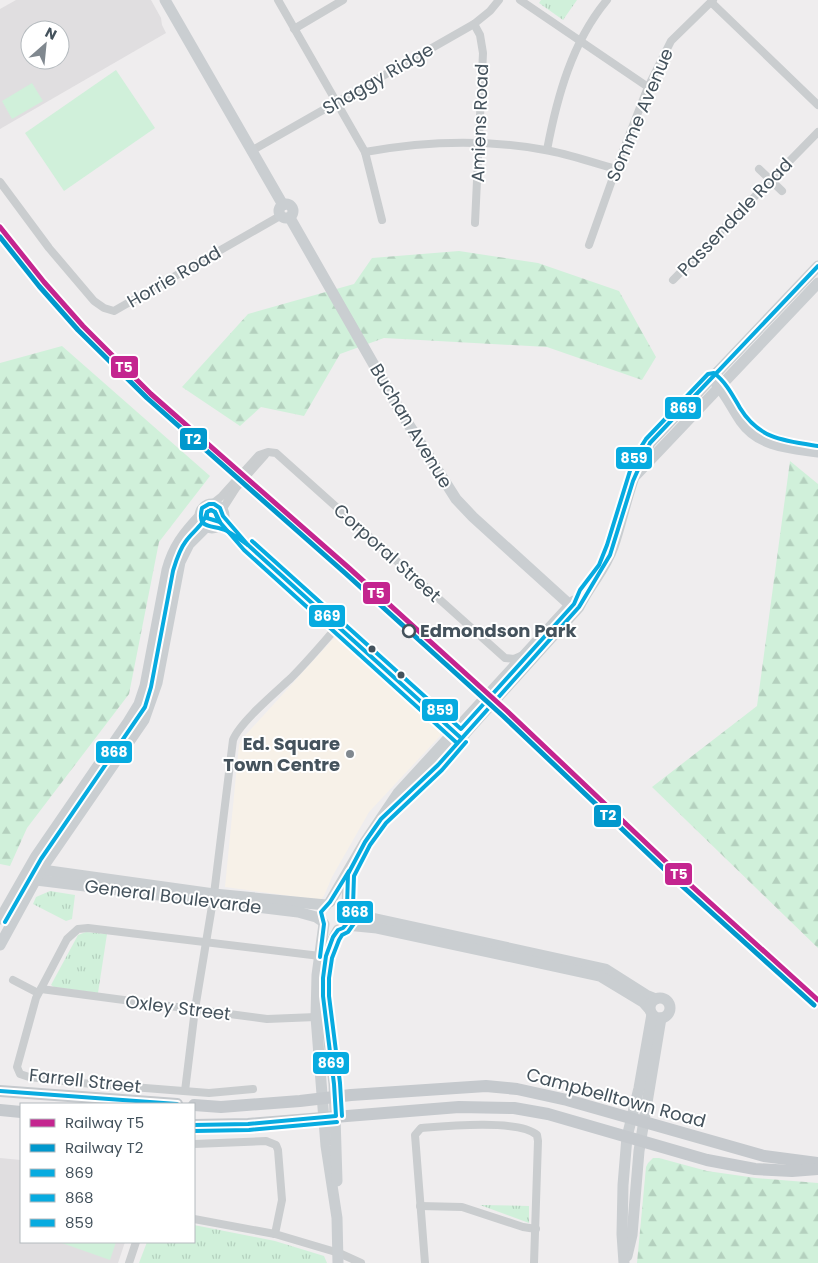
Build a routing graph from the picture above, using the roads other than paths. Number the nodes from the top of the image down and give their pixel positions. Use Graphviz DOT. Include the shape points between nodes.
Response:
graph roads {
  1 [pos="165,0"];
  2 [pos="278,0"];
  3 [pos="344,0"];
  4 [pos="499,0"];
  5 [pos="520,0"];
  6 [pos="607,0"];
  7 [pos="712,1"];
  8 [pos="474,24"];
  9 [pos="294,29"];
  10 [pos="580,41"];
  11 [pos="648,87"];
  12 [pos="337,102"];
  13 [pos="818,105"];
  14 [pos="818,132"];
  15 [pos="480,142"];
  16 [pos="547,150"];
  17 [pos="252,151"];
  18 [pos="365,152"];
  19 [pos="616,169"];
  20 [pos="759,169"];
  21 [pos="772,181"];
  22 [pos="0,182"];
  23 [pos="782,191"];
  24 [pos="284,213"];
  25 [pos="382,220"];
  26 [pos="475,223"];
  27 [pos="589,245"];
  28 [pos="818,266"];
  29 [pos="673,280"];
  30 [pos="818,283"];
  31 [pos="716,383"];
  32 [pos="818,452"];
  33 [pos="221,505"];
  34 [pos="200,516"];
  35 [pos="211,527"];
  36 [pos="248,545"];
  37 [pos="585,593"];
  38 [pos="570,605"];
  39 [pos="338,626"];
  40 [pos="524,654"];
  41 [pos="505,658"];
  42 [pos="502,683"];
  43 [pos="139,717"];
  44 [pos="457,735"];
  45 [pos="28,868"];
  46 [pos="348,874"];
  47 [pos="38,875"];
  48 [pos="22,879"];
  49 [pos="213,898"];
  50 [pos="328,903"];
  51 [pos="348,910"];
  52 [pos="0,918"];
  53 [pos="323,923"];
  54 [pos="342,927"];
  55 [pos="207,942"];
  56 [pos="489,943"];
  57 [pos="0,945"];
  58 [pos="320,956"];
  59 [pos="528,960"];
  60 [pos="13,980"];
  61 [pos="323,986"];
  62 [pos="40,991"];
  63 [pos="656,999"];
  64 [pos="195,1009"];
  65 [pos="654,1014"];
  66 [pos="316,1016"];
  67 [pos="254,1089"];
  68 [pos="0,1091"];
  69 [pos="185,1091"];
  70 [pos="329,1097"];
  71 [pos="163,1103"];
  72 [pos="195,1105"];
  73 [pos="0,1110"];
  74 [pos="20,1112"];
  75 [pos="330,1117"];
  76 [pos="631,1118"];
  77 [pos="644,1122"];
  78 [pos="195,1125"];
  79 [pos="627,1137"];
  80 [pos="642,1142"];
  81 [pos="195,1144"];
  82 [pos="818,1163"];
  83 [pos="818,1169"];
  84 [pos="420,1206"];
  85 [pos="195,1219"];
  86 [pos="536,1229"];
  87 [pos="275,1234"];
  88 [pos="136,1243"];
  89 [pos="338,1258"];
  90 [pos="129,1263"];
  91 [pos="361,1263"];
  92 [pos="425,1263"];
  93 [pos="534,1263"];
  94 [pos="625,1263"];
  1 -- 17 [label="street, Buchan Avenue"];
  2 -- 9 [label="street"];
  3 -- 9 [label="street"];
  4 -- 8 [label="street, Shaggy Ridge"];
  5 -- 10 [label="street"];
  6 -- 10 [label="street" via="592,18"];
  7 -- 11 [label="street, Somme Avenue" via="671,41"];
  7 -- 13 [label="street"];
  8 -- 12 [label="street, Shaggy Ridge"];
  8 -- 15 [label="street, Amiens Road" via="483,53"];
  9 -- 12 [label="street"];
  10 -- 11 [label="street"];
  10 -- 16 [label="street" via="555,110"];
  11 -- 19 [label="street, Somme Avenue"];
  12 -- 17 [label="street, Shaggy Ridge"];
  12 -- 18 [label="street"];
  14 -- 21 [label="street, Passendale Road"];
  15 -- 16 [label="street"];
  15 -- 18 [label="street" via="395,146"];
  15 -- 26 [label="street, Amiens Road"];
  16 -- 19 [label="street"];
  17 -- 24 [label="street, Buchan Avenue"];
  18 -- 25 [label="street"];
  19 -- 27 [label="street, Somme Avenue"];
  20 -- 21 [label="street"];
  21 -- 23 [label="street"];
  21 -- 29 [label="street, Passendale Road"];
  22 -- 24 [label="street, Horrie Road" via="94,301 114,311"];
  24 -- 38 [label="street, Buchan Avenue" via="456,499"];
  28 -- 31 [label="street"];
  30 -- 31 [label="street"];
  31 -- 32 [label="street" via="741,421 759,438 780,447"];
  31 -- 37 [label="street" via="671,429 650,443 643,454 608,559"];
  33 -- 34 [label="street" via="202,508"];
  33 -- 35 [label="street" via="222,522"];
  33 -- 36 [label="street"];
  33 -- 41 [label="street, Corporal Street" via="257,461 268,452 276,453"];
  34 -- 35 [label="street" via="202,522"];
  34 -- 43 [label="street" via="180,538 172,553"];
  35 -- 36 [label="street" via="229,531"];
  35 -- 43 [label="street" via="189,544 180,562 157,683"];
  36 -- 39 [label="street"];
  37 -- 38 [label="street"];
  37 -- 42 [label="street" via="579,607"];
  38 -- 40 [label="street"];
  39 -- 44 [label="street"];
  39 -- 49 [label="street" via="234,737"];
  40 -- 41 [label="street" via="514,659"];
  40 -- 42 [label="street"];
  41 -- 42 [label="street"];
  42 -- 44 [label="street"];
  43 -- 45 [label="street"];
  43 -- 47 [label="street"];
  44 -- 46 [label="street" via="398,793"];
  45 -- 47 [label="street"];
  45 -- 48 [label="street"];
  46 -- 50 [label="street"];
  46 -- 51 [label="street"];
  47 -- 48 [label="street, General Boulevarde"];
  47 -- 49 [label="street, General Boulevarde"];
  47 -- 49 [label="street" via="159,886"];
  47 -- 57 [label="street"];
  48 -- 52 [label="street"];
  49 -- 50 [label="street"];
  49 -- 53 [label="street, General Boulevarde" via="298,912 316,917"];
  49 -- 55 [label="street"];
  50 -- 51 [label="street" via="339,902"];
  50 -- 53 [label="street" via="321,912"];
  51 -- 54 [label="street" via="349,921"];
  51 -- 56 [label="street"];
  53 -- 54 [label="street" via="330,929"];
  53 -- 58 [label="street"];
  54 -- 59 [label="street" via="377,928"];
  54 -- 61 [label="street" via="326,956"];
  55 -- 58 [label="street, Farrell Street"];
  55 -- 62 [label="street, Farrell Street" via="88,928 78,930 67,939"];
  55 -- 64 [label="street"];
  56 -- 59 [label="street" via="497,948 526,954"];
  56 -- 63 [label="street" via="605,968"];
  58 -- 66 [label="street"];
  59 -- 65 [label="street" via="600,976 643,1002"];
  60 -- 62 [label="street, Oxley Street"];
  61 -- 66 [label="street" via="320,993 322,1012"];
  61 -- 70 [label="street"];
  62 -- 64 [label="street, Oxley Street"];
  62 -- 69 [label="street, Farrell Street" via="32,1007 18,1061 20,1074 81,1083"];
  63 -- 65 [label="street" via="651,1004"];
  63 -- 65 [label="street" via="663,998 670,1006 667,1015"];
  64 -- 66 [label="street, Oxley Street" via="267,1019"];
  64 -- 69 [label="street"];
  65 -- 76 [label="street"];
  65 -- 77 [label="street"];
  66 -- 70 [label="street"];
  67 -- 69 [label="street, Farrell Street" via="209,1093"];
  68 -- 71 [label="main road"];
  70 -- 72 [label="main road, Campbelltown Road" via="221,1107"];
  70 -- 75 [label="street"];
  70 -- 76 [label="main road, Campbelltown Road" via="486,1086 540,1093"];
  73 -- 74 [label="main road"];
  75 -- 78 [label="main road, Campbelltown Road"];
  75 -- 79 [label="main road, Campbelltown Road" via="459,1107 514,1108 548,1114"];
  75 -- 89 [label="street"];
  76 -- 77 [label="main road, Campbelltown Road"];
  76 -- 79 [label="street"];
  77 -- 80 [label="street"];
  77 -- 82 [label="main road, Campbelltown Road" via="764,1156"];
  79 -- 80 [label="main road, Campbelltown Road"];
  79 -- 94 [label="street" via="622,1234"];
  80 -- 83 [label="main road, Campbelltown Road" via="754,1169"];
  80 -- 94 [label="street" via="632,1235"];
  81 -- 87 [label="street" via="266,1141 276,1145 282,1200"];
  84 -- 86 [label="street" via="462,1207"];
  84 -- 86 [label="street" via="414,1138 419,1130 467,1125 526,1129 538,1137"];
  84 -- 92 [label="street"];
  85 -- 87 [label="street"];
  86 -- 93 [label="street"];
  87 -- 89 [label="street"];
  88 -- 90 [label="street"];
  89 -- 91 [label="street"];
}
